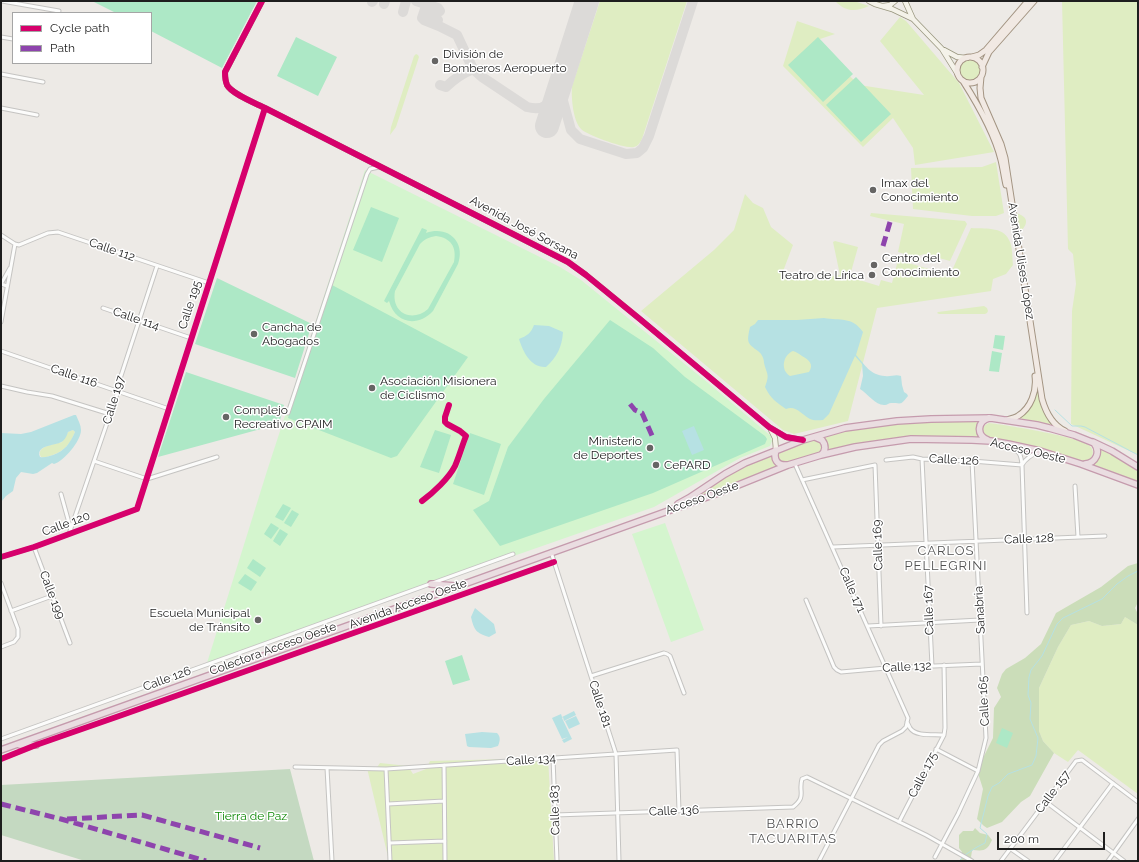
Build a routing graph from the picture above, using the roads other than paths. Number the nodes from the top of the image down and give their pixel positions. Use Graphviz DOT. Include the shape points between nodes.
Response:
graph roads {
  1 [pos="2,1"];
  2 [pos="262,1"];
  3 [pos="870,1"];
  4 [pos="895,1"];
  5 [pos="905,1"];
  6 [pos="1028,1"];
  7 [pos="1034,1"];
  8 [pos="882,6"];
  9 [pos="1,7"];
  10 [pos="59,11"];
  11 [pos="913,19"];
  12 [pos="1,37"];
  13 [pos="12,40"];
  14 [pos="942,49"];
  15 [pos="969,58"];
  16 [pos="982,67"];
  17 [pos="957,73"];
  18 [pos="1,74"];
  19 [pos="981,77"];
  20 [pos="963,81"];
  21 [pos="43,82"];
  22 [pos="1,108"];
  23 [pos="265,108"];
  24 [pos="37,115"];
  25 [pos="380,166"];
  26 [pos="1,236"];
  27 [pos="15,244"];
  28 [pos="12,264"];
  29 [pos="157,266"];
  30 [pos="209,283"];
  31 [pos="1,284"];
  32 [pos="7,286"];
  33 [pos="103,308"];
  34 [pos="139,320"];
  35 [pos="1,322"];
  36 [pos="191,338"];
  37 [pos="1,351"];
  38 [pos="1,386"];
  39 [pos="118,391"];
  40 [pos="169,409"];
  41 [pos="288,413"];
  42 [pos="110,414"];
  43 [pos="991,418"];
  44 [pos="1005,420"];
  45 [pos="768,427"];
  46 [pos="1074,435"];
  47 [pos="814,438"];
  48 [pos="803,440"];
  49 [pos="991,441"];
  50 [pos="1089,441"];
  51 [pos="1008,444"];
  52 [pos="776,450"];
  53 [pos="1040,451"];
  54 [pos="821,455"];
  55 [pos="217,457"];
  56 [pos="922,459"];
  57 [pos="886,460"];
  58 [pos="94,461"];
  59 [pos="972,461"];
  60 [pos="795,464"];
  61 [pos="1081,464"];
  62 [pos="788,465"];
  63 [pos="1022,465"];
  64 [pos="1138,467"];
  65 [pos="147,479"];
  66 [pos="802,480"];
  67 [pos="1138,485"];
  68 [pos="1076,486"];
  69 [pos="61,494"];
  70 [pos="137,509"];
  71 [pos="658,514"];
  72 [pos="71,530"];
  73 [pos="69,534"];
  74 [pos="1105,536"];
  75 [pos="1078,537"];
  76 [pos="1024,539"];
  77 [pos="976,541"];
  78 [pos="926,543"];
  79 [pos="878,546"];
  80 [pos="34,547"];
  81 [pos="833,547"];
  82 [pos="551,552"];
  83 [pos="513,554"];
  84 [pos="1,557"];
  85 [pos="554,562"];
  86 [pos="1,584"];
  87 [pos="431,584"];
  88 [pos="457,586"];
  89 [pos="52,596"];
  90 [pos="806,600"];
  91 [pos="11,611"];
  92 [pos="1027,613"];
  93 [pos="980,620"];
  94 [pos="930,623"];
  95 [pos="868,626"];
  96 [pos="880,626"];
  97 [pos="70,643"];
  98 [pos="1,647"];
  99 [pos="982,664"];
  100 [pos="932,666"];
  101 [pos="944,666"];
  102 [pos="886,668"];
  103 [pos="591,676"];
  104 [pos="684,692"];
  105 [pos="908,720"];
  106 [pos="944,735"];
  107 [pos="1,740"];
  108 [pos="15,745"];
  109 [pos="36,745"];
  110 [pos="936,749"];
  111 [pos="1,750"];
  112 [pos="616,754"];
  113 [pos="553,758"];
  114 [pos="1,759"];
  115 [pos="444,766"];
  116 [pos="295,767"];
  117 [pos="327,768"];
  118 [pos="386,769"];
  119 [pos="978,771"];
  120 [pos="1113,783"];
  121 [pos="851,798"];
  122 [pos="444,801"];
  123 [pos="1046,802"];
  124 [pos="1138,802"];
  125 [pos="388,804"];
  126 [pos="678,811"];
  127 [pos="617,813"];
  128 [pos="555,815"];
  129 [pos="1138,819"];
  130 [pos="899,822"];
  131 [pos="1079,828"];
  132 [pos="445,842"];
  133 [pos="390,843"];
  134 [pos="941,844"];
  135 [pos="1011,849"];
  136 [pos="1114,853"];
  137 [pos="935,858"];
  138 [pos="332,861"];
  139 [pos="390,861"];
  140 [pos="445,861"];
  141 [pos="557,861"];
  142 [pos="619,861"];
  143 [pos="819,861"];
  144 [pos="972,861"];
  145 [pos="1000,861"];
  146 [pos="1028,861"];
  147 [pos="1055,861"];
  148 [pos="1108,861"];
  149 [pos="1124,861"];
  1 -- 9 [label="street"];
  1 -- 10 [label="street"];
  2 -- 23 [label="street, Avenida José Sorsana" via="226,72 226,79 228,86"];
  3 -- 8 [label="street"];
  4 -- 8 [label="street"];
  5 -- 11 [label="street"];
  6 -- 15 [label="main road" via="986,50"];
  7 -- 16 [label="main road" via="990,52"];
  8 -- 11 [label="street"];
  11 -- 14 [label="street"];
  12 -- 13 [label="street"];
  14 -- 15 [label="street" via="957,57"];
  14 -- 17 [label="street"];
  15 -- 16 [label="main road" via="978,61"];
  15 -- 17 [label="main road" via="963,59 958,65"];
  16 -- 19 [label="main road"];
  17 -- 20 [label="main road"];
  18 -- 21 [label="street"];
  19 -- 20 [label="main road" via="975,82"];
  19 -- 46 [label="main road, Avenida Ulises López" via="981,98 1005,158 1044,405 1060,429"];
  20 -- 44 [label="main road, Avenida Ulises López" via="989,128 1001,159 1036,382 1028,407 1018,416"];
  22 -- 24 [label="street"];
  23 -- 25 [label="street, Avenida José Sorsana"];
  23 -- 30 [label="street, Calle 195"];
  25 -- 41 [label="street" via="370,169 367,174"];
  25 -- 45 [label="street, Avenida José Sorsana" via="568,262"];
  26 -- 27 [label="street"];
  27 -- 28 [label="street"];
  27 -- 29 [label="street, Calle 112" via="20,245 48,233 58,232"];
  28 -- 31 [label="street"];
  28 -- 32 [label="street"];
  29 -- 30 [label="street, Calle 112"];
  29 -- 34 [label="street, Calle 197"];
  30 -- 36 [label="street, Calle 195"];
  31 -- 32 [label="street"];
  32 -- 35 [label="street"];
  33 -- 34 [label="street, Calle 114"];
  34 -- 36 [label="street, Calle 114"];
  34 -- 39 [label="street, Calle 197"];
  36 -- 40 [label="street, Calle 195"];
  37 -- 39 [label="street, Calle 116"];
  38 -- 42 [label="street" via="52,396"];
  39 -- 40 [label="street, Calle 116"];
  39 -- 42 [label="street, Calle 197"];
  40 -- 65 [label="street, Calle 195"];
  42 -- 58 [label="street, Calle 197"];
  43 -- 44 [label="highway, Acceso Oeste"];
  43 -- 47 [label="highway, Acceso Oeste" via="896,421 845,428"];
  43 -- 49 [label="highway" via="981,422 979,429 981,436"];
  44 -- 46 [label="highway, Acceso Oeste"];
  45 -- 48 [label="street, Avenida José Sorsana" via="786,437"];
  45 -- 52 [label="street, Avenida José Sorsana" via="775,438"];
  46 -- 50 [label="highway, Acceso Oeste"];
  47 -- 48 [label="highway, Acceso Oeste"];
  47 -- 54 [label="highway" via="822,440 825,445 825,451"];
  48 -- 52 [label="highway, Acceso Oeste"];
  49 -- 51 [label="highway, Acceso Oeste"];
  49 -- 54 [label="highway, Acceso Oeste" via="911,439 854,447"];
  50 -- 61 [label="highway" via="1096,446 1096,459 1089,464"];
  50 -- 64 [label="highway, Acceso Oeste"];
  51 -- 53 [label="highway, Acceso Oeste"];
  51 -- 63 [label="street" via="1018,451"];
  52 -- 62 [label="highway" via="774,457 777,463"];
  52 -- 71 [label="highway, Acceso Oeste" via="745,463"];
  53 -- 61 [label="highway, Acceso Oeste"];
  53 -- 63 [label="street" via="1028,457"];
  54 -- 60 [label="highway, Acceso Oeste"];
  55 -- 65 [label="street"];
  56 -- 57 [label="street, Calle 126" via="913,456"];
  56 -- 59 [label="street, Calle 126"];
  56 -- 78 [label="street, Calle 167"];
  58 -- 65 [label="street"];
  58 -- 72 [label="street, Calle 197"];
  59 -- 63 [label="street, Calle 126"];
  59 -- 77 [label="street, Sanabria"];
  60 -- 62 [label="highway, Acceso Oeste"];
  60 -- 66 [label="street, Calle 171"];
  61 -- 67 [label="highway, Acceso Oeste"];
  62 -- 71 [label="highway, Acceso Oeste"];
  63 -- 76 [label="street"];
  65 -- 70 [label="street, Calle 195"];
  66 -- 79 [label="street, Calle 169" via="875,464"];
  66 -- 81 [label="street, Calle 171"];
  68 -- 75 [label="street"];
  69 -- 72 [label="street"];
  70 -- 73 [label="street, Calle 120"];
  71 -- 82 [label="highway, Avenida Acceso Oeste"];
  72 -- 73 [label="street, Calle 197"];
  73 -- 80 [label="street, Calle 120"];
  74 -- 75 [label="street, Calle 128"];
  75 -- 76 [label="street, Calle 128"];
  76 -- 77 [label="street, Calle 128"];
  76 -- 92 [label="street"];
  77 -- 78 [label="street, Calle 128"];
  77 -- 93 [label="street, Sanabria"];
  78 -- 79 [label="street, Calle 128"];
  78 -- 94 [label="street, Calle 167"];
  79 -- 81 [label="street, Calle 128"];
  79 -- 96 [label="street, Calle 169"];
  80 -- 84 [label="street, Calle 120"];
  80 -- 89 [label="street, Calle 199"];
  81 -- 95 [label="street, Calle 171"];
  82 -- 85 [label="street, Calle 181"];
  82 -- 88 [label="highway, Avenida Acceso Oeste"];
  83 -- 87 [label="street, Calle 126"];
  85 -- 103 [label="street, Calle 181"];
  85 -- 109 [label="street, Colectora Acceso Oeste"];
  86 -- 91 [label="street"];
  87 -- 88 [label="highway"];
  87 -- 107 [label="street, Calle 126"];
  88 -- 108 [label="highway, Avenida Acceso Oeste"];
  89 -- 91 [label="street"];
  89 -- 97 [label="street, Calle 199"];
  90 -- 102 [label="street, Calle 132" via="837,670 841,672"];
  91 -- 98 [label="street" via="18,629 18,637 14,642"];
  93 -- 94 [label="street"];
  93 -- 99 [label="street, Sanabria"];
  94 -- 96 [label="street"];
  94 -- 100 [label="street, Calle 167"];
  95 -- 96 [label="street"];
  95 -- 102 [label="street, Calle 171"];
  99 -- 101 [label="street, Calle 132"];
  99 -- 119 [label="street, Calle 165" via="986,738"];
  100 -- 101 [label="street, Calle 132"];
  100 -- 102 [label="street, Calle 132"];
  101 -- 106 [label="street, Calle 175"];
  102 -- 105 [label="street, Calle 171"];
  103 -- 104 [label="street" via="664,653 670,656"];
  103 -- 112 [label="street, Calle 181"];
  105 -- 106 [label="street" via="914,732"];
  105 -- 121 [label="street" via="902,731 883,740 879,745"];
  106 -- 110 [label="street, Calle 175"];
  108 -- 109 [label="highway"];
  108 -- 111 [label="highway, Avenida Acceso Oeste"];
  109 -- 114 [label="street, Colectora Acceso Oeste"];
  110 -- 119 [label="street"];
  110 -- 130 [label="street, Calle 175"];
  112 -- 113 [label="street, Calle 134"];
  112 -- 126 [label="street, Calle 134" via="677,750"];
  112 -- 127 [label="street, Calle 181"];
  113 -- 115 [label="street, Calle 134"];
  113 -- 128 [label="street, Calle 183"];
  115 -- 118 [label="street, Calle 134"];
  115 -- 122 [label="street"];
  116 -- 117 [label="street, Calle 134"];
  117 -- 118 [label="street, Calle 134"];
  117 -- 138 [label="street"];
  118 -- 125 [label="street"];
  119 -- 134 [label="street, Calle 165"];
  120 -- 123 [label="street, Calle 157" via="1082,760 1076,761"];
  120 -- 124 [label="street"];
  120 -- 131 [label="street"];
  121 -- 126 [label="street, Calle 136" via="807,777 802,779 801,797 793,807"];
  121 -- 130 [label="street"];
  121 -- 143 [label="street"];
  122 -- 125 [label="street"];
  122 -- 132 [label="street"];
  123 -- 131 [label="street"];
  123 -- 135 [label="street, Calle 157"];
  125 -- 133 [label="street"];
  126 -- 127 [label="street, Calle 136"];
  127 -- 128 [label="street, Calle 136"];
  127 -- 142 [label="street, Calle 181"];
  128 -- 141 [label="street, Calle 183"];
  129 -- 136 [label="street"];
  130 -- 134 [label="street"];
  131 -- 136 [label="street"];
  131 -- 147 [label="street"];
  132 -- 133 [label="street"];
  132 -- 140 [label="street"];
  133 -- 139 [label="street"];
  134 -- 137 [label="street, Calle 165"];
  134 -- 144 [label="street"];
  135 -- 145 [label="street, Calle 157"];
  135 -- 146 [label="street"];
  136 -- 148 [label="street"];
  136 -- 149 [label="street"];
}
